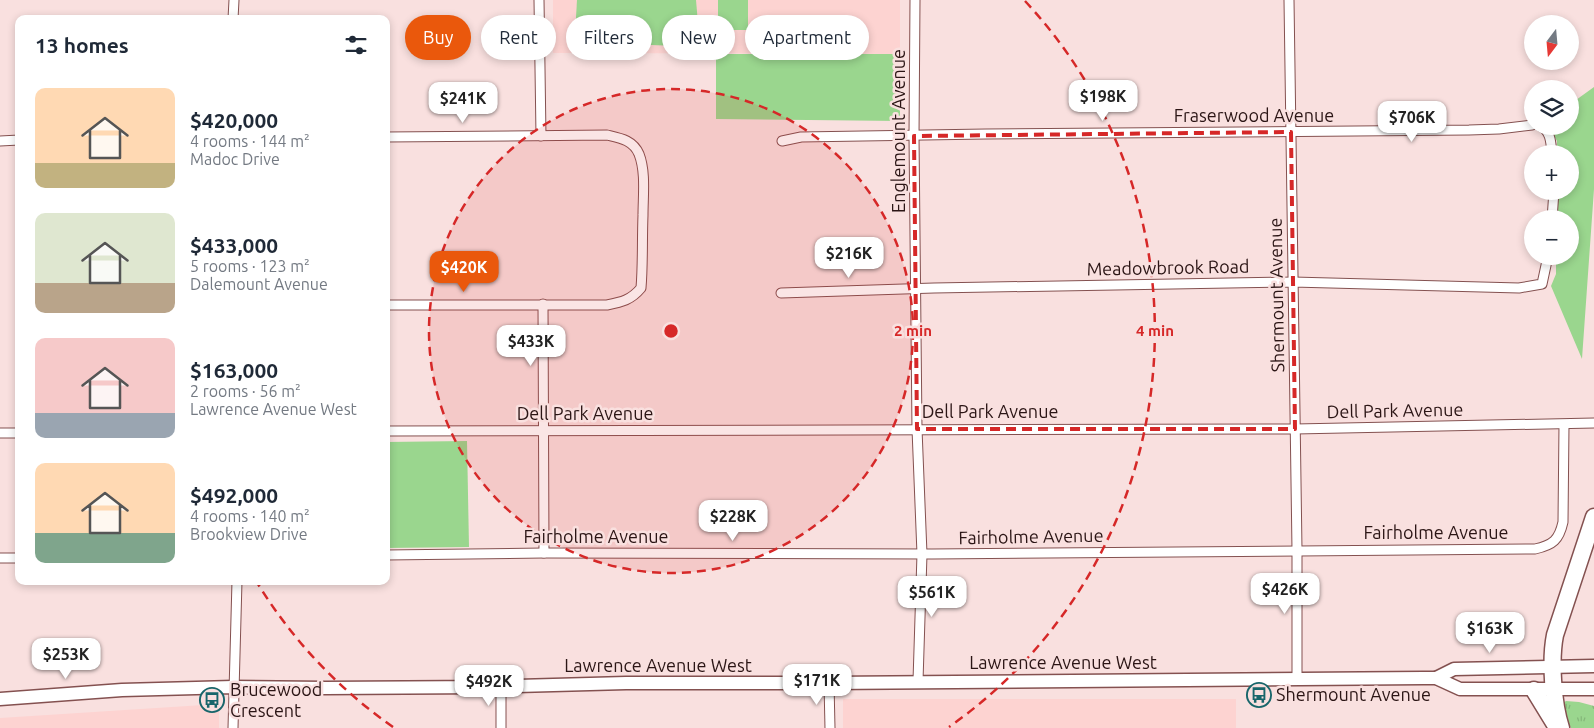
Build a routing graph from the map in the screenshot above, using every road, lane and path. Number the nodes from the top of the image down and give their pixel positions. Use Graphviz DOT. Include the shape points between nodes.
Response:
graph roads {
  1 [pos="234,0"];
  2 [pos="539,0"];
  3 [pos="915,0"];
  4 [pos="1290,0"];
  5 [pos="233,15"];
  6 [pos="1524,125"];
  7 [pos="1291,132"];
  8 [pos="541,136"];
  9 [pos="914,136"];
  10 [pos="390,137"];
  11 [pos="15,140"];
  12 [pos="0,141"];
  13 [pos="782,141"];
  14 [pos="1546,265"];
  15 [pos="1293,282"];
  16 [pos="916,289"];
  17 [pos="782,293"];
  18 [pos="543,304"];
  19 [pos="390,305"];
  20 [pos="1594,423"];
  21 [pos="1564,425"];
  22 [pos="917,429"];
  23 [pos="1295,429"];
  24 [pos="390,430"];
  25 [pos="544,430"];
  26 [pos="0,433"];
  27 [pos="15,433"];
  28 [pos="1594,517"];
  29 [pos="1297,550"];
  30 [pos="544,553"];
  31 [pos="922,554"];
  32 [pos="390,555"];
  33 [pos="0,558"];
  34 [pos="15,558"];
  35 [pos="237,585"];
  36 [pos="1553,666"];
  37 [pos="1594,666"];
  38 [pos="1436,678"];
  39 [pos="1297,679"];
  40 [pos="918,681"];
  41 [pos="829,683"];
  42 [pos="501,686"];
  43 [pos="233,687"];
  44 [pos="1534,690"];
  45 [pos="1555,690"];
  46 [pos="1594,690"];
  47 [pos="0,699"];
  48 [pos="233,728"];
  49 [pos="500,728"];
  50 [pos="830,728"];
  51 [pos="1559,728"];
  1 -- 5 [label="street"];
  2 -- 8 [label="street"];
  3 -- 9 [label="street, Englemount Avenue"];
  4 -- 7 [label="street, Shermount Avenue"];
  6 -- 7 [label="street, Fraserwood Avenue" via="1470,130"];
  7 -- 9 [label="street, Fraserwood Avenue"];
  7 -- 15 [label="street, Shermount Avenue"];
  8 -- 10 [label="street"];
  8 -- 18 [label="street" via="607,135 622,138 638,153 643,189 642,281 634,297 608,305"];
  9 -- 13 [label="street, Fraserwood Avenue"];
  9 -- 16 [label="street, Englemount Avenue"];
  11 -- 12 [label="street"];
  14 -- 15 [label="street, Meadowbrook Road" via="1542,284 1519,288"];
  15 -- 16 [label="street, Meadowbrook Road"];
  15 -- 23 [label="street, Shermount Avenue"];
  16 -- 17 [label="street, Meadowbrook Road"];
  16 -- 22 [label="street, Englemount Avenue"];
  18 -- 19 [label="street"];
  18 -- 25 [label="street"];
  20 -- 21 [label="street, Dell Park Avenue"];
  21 -- 23 [label="street, Dell Park Avenue"];
  21 -- 29 [label="street, Fairholme Avenue" via="1563,522 1561,533 1547,546 1535,549"];
  22 -- 23 [label="street, Dell Park Avenue"];
  22 -- 25 [label="street, Dell Park Avenue"];
  22 -- 31 [label="street, Englemount Avenue"];
  23 -- 29 [label="street, Shermount Avenue"];
  24 -- 25 [label="street, Dell Park Avenue"];
  25 -- 30 [label="street"];
  26 -- 27 [label="street"];
  28 -- 36 [label="highway" via="1555,635"];
  29 -- 31 [label="street, Fairholme Avenue"];
  29 -- 39 [label="street, Shermount Avenue"];
  30 -- 31 [label="street, Fairholme Avenue"];
  30 -- 32 [label="street, Fairholme Avenue"];
  31 -- 40 [label="street, Englemount Avenue"];
  33 -- 34 [label="street"];
  35 -- 43 [label="street"];
  36 -- 37 [label="main road, Lawrence Avenue West"];
  36 -- 38 [label="main road, Lawrence Avenue West" via="1454,669"];
  36 -- 45 [label="highway"];
  38 -- 39 [label="main road, Lawrence Avenue West"];
  38 -- 44 [label="main road, Lawrence Avenue West" via="1460,689"];
  39 -- 40 [label="main road, Lawrence Avenue West"];
  40 -- 41 [label="main road, Lawrence Avenue West"];
  41 -- 42 [label="main road, Lawrence Avenue West" via="626,682"];
  41 -- 50 [label="street"];
  42 -- 43 [label="main road, Lawrence Avenue West"];
  42 -- 49 [label="street"];
  43 -- 47 [label="main road, Lawrence Avenue West" via="122,690"];
  43 -- 48 [label="street"];
  44 -- 45 [label="main road, Lawrence Avenue West"];
  44 -- 51 [label="highway"];
  45 -- 46 [label="main road, Lawrence Avenue West"];
  45 -- 51 [label="highway"];
}
